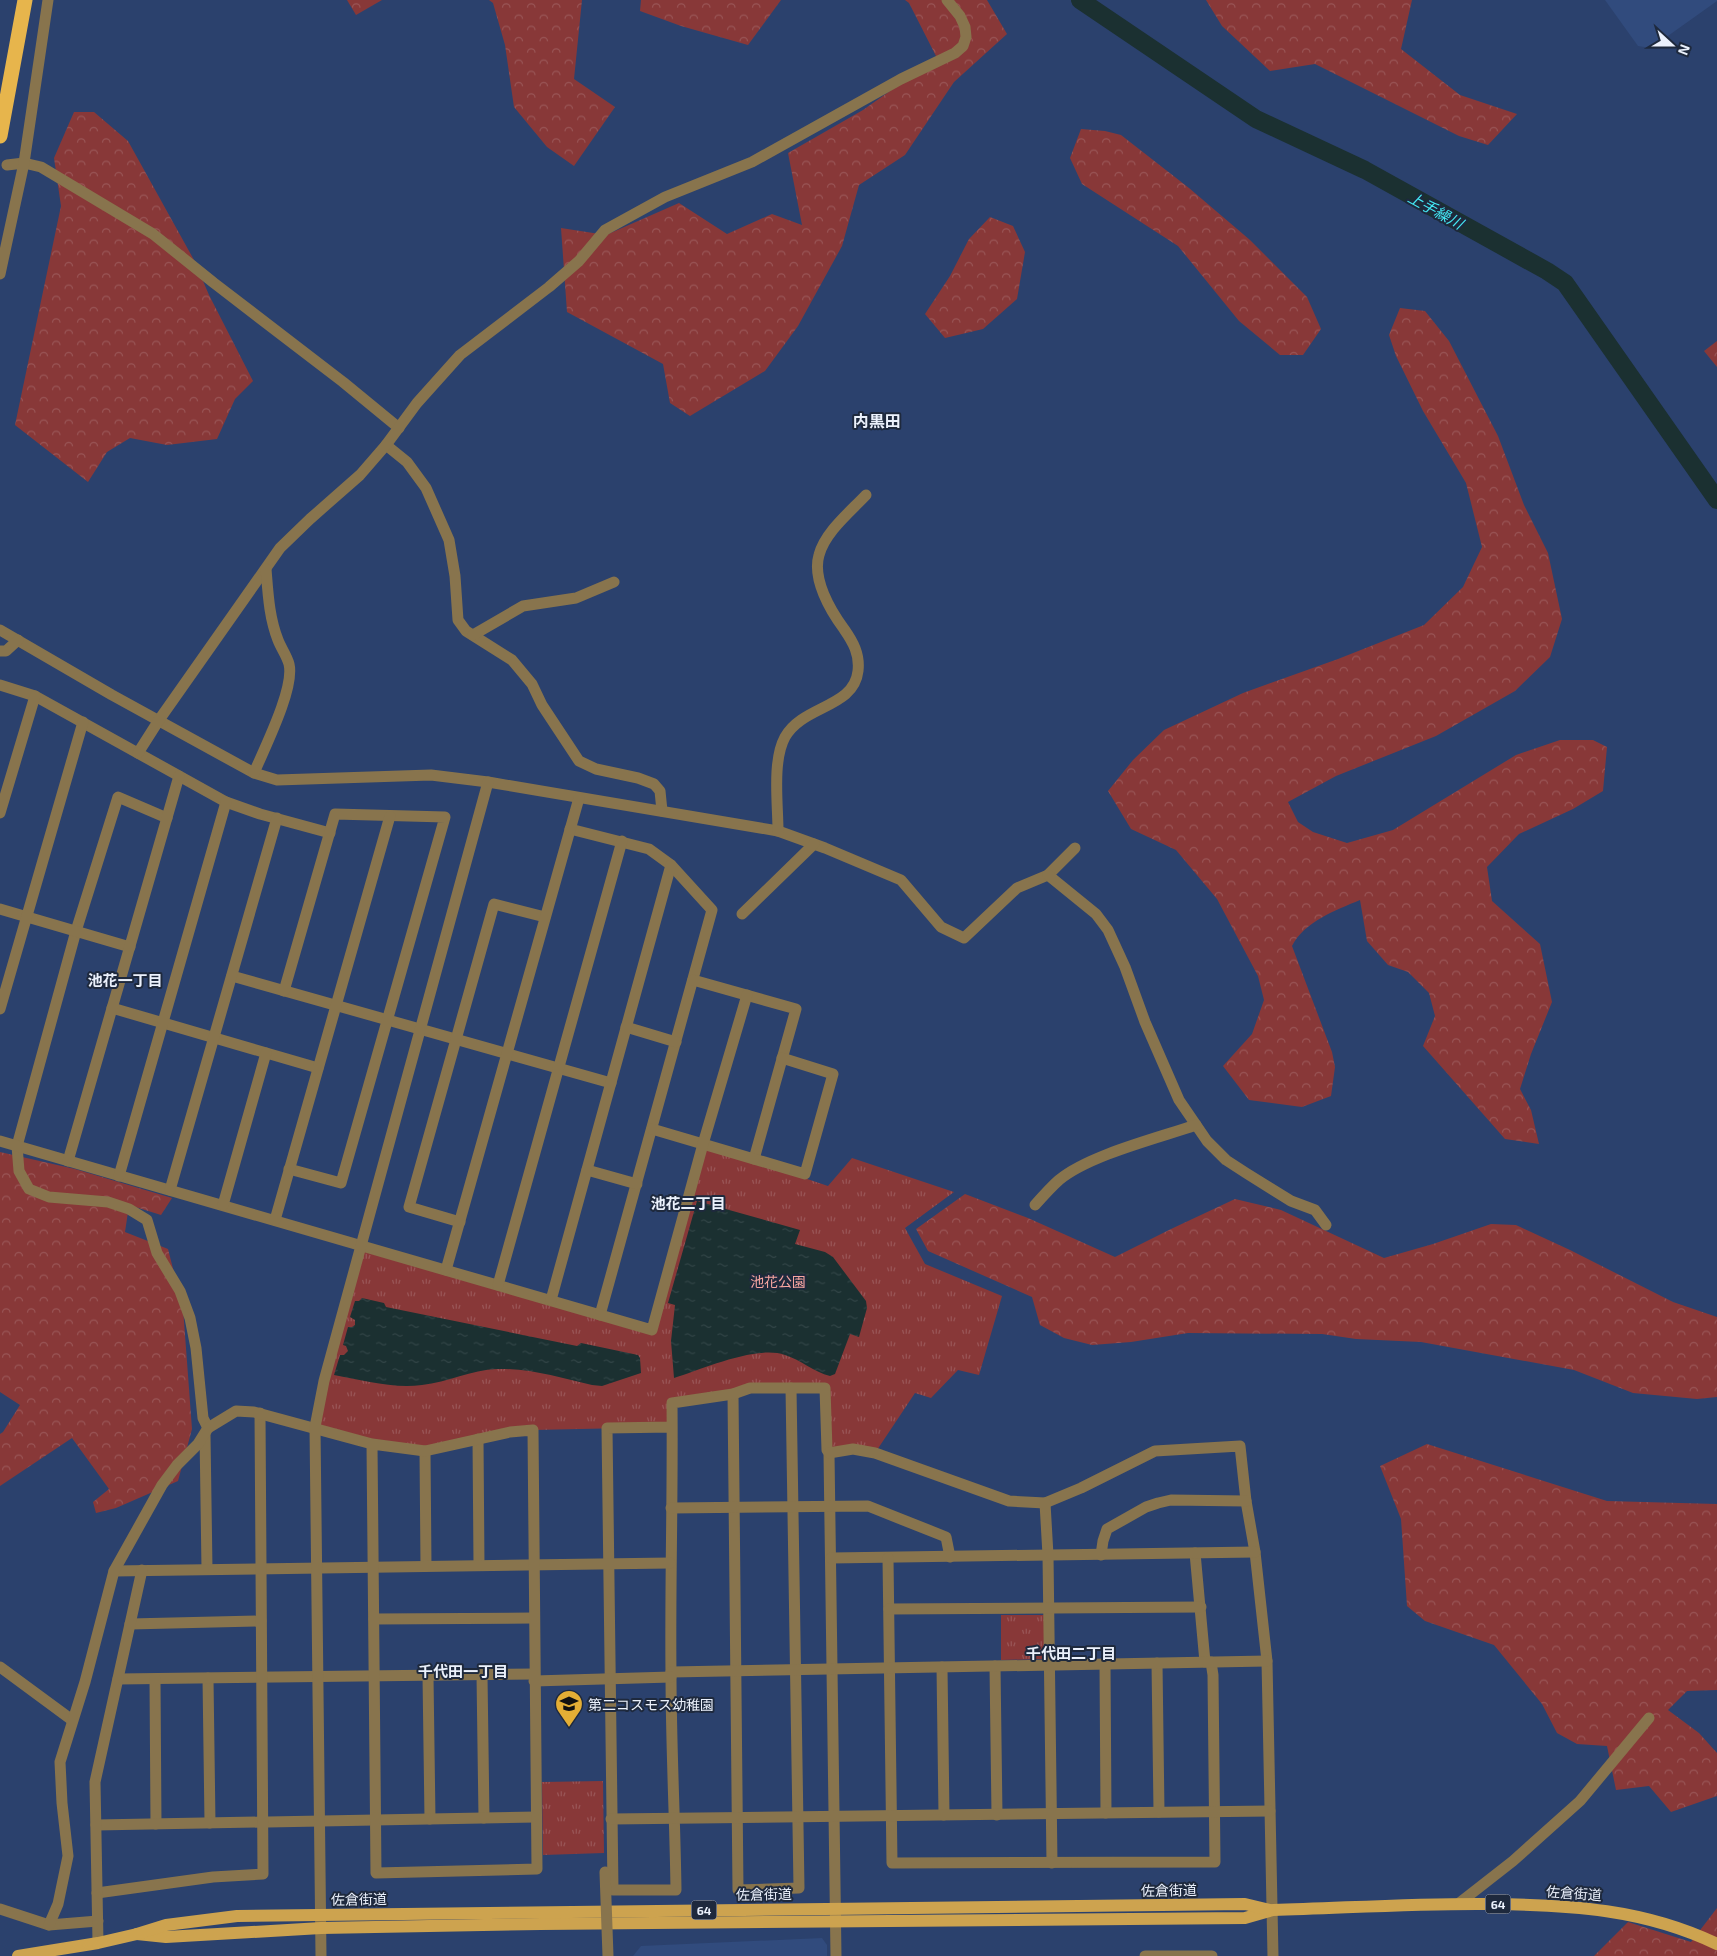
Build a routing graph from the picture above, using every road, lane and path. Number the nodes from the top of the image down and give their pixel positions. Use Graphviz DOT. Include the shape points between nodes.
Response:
graph roads {
  1 [pos="25,0"];
  2 [pos="48,0"];
  3 [pos="947,0"];
  4 [pos="0,136"];
  5 [pos="24,162"];
  6 [pos="7,165"];
  7 [pos="0,274"];
  8 [pos="399,428"];
  9 [pos="386,445"];
  10 [pos="866,495"];
  11 [pos="266,568"];
  12 [pos="614,582"];
  13 [pos="0,630"];
  14 [pos="473,635"];
  15 [pos="18,640"];
  16 [pos="0,651"];
  17 [pos="0,685"];
  18 [pos="35,696"];
  19 [pos="159,720"];
  20 [pos="83,722"];
  21 [pos="138,753"];
  22 [pos="254,773"];
  23 [pos="179,776"];
  24 [pos="488,782"];
  25 [pos="579,798"];
  26 [pos="226,802"];
  27 [pos="662,812"];
  28 [pos="0,813"];
  29 [pos="390,816"];
  30 [pos="167,818"];
  31 [pos="277,818"];
  32 [pos="570,830"];
  33 [pos="778,831"];
  34 [pos="330,833"];
  35 [pos="622,841"];
  36 [pos="814,844"];
  37 [pos="1075,848"];
  38 [pos="671,865"];
  39 [pos="1048,875"];
  40 [pos="0,909"];
  41 [pos="742,914"];
  42 [pos="26,917"];
  43 [pos="545,917"];
  44 [pos="76,931"];
  45 [pos="130,947"];
  46 [pos="232,976"];
  47 [pos="693,980"];
  48 [pos="284,991"];
  49 [pos="747,995"];
  50 [pos="336,1005"];
  51 [pos="112,1008"];
  52 [pos="0,1010"];
  53 [pos="388,1020"];
  54 [pos="163,1023"];
  55 [pos="626,1027"];
  56 [pos="420,1029"];
  57 [pos="214,1038"];
  58 [pos="455,1039"];
  59 [pos="676,1042"];
  60 [pos="266,1052"];
  61 [pos="507,1053"];
  62 [pos="782,1058"];
  63 [pos="318,1068"];
  64 [pos="558,1068"];
  65 [pos="611,1083"];
  66 [pos="1196,1125"];
  67 [pos="652,1129"];
  68 [pos="0,1141"];
  69 [pos="703,1144"];
  70 [pos="17,1146"];
  71 [pos="754,1159"];
  72 [pos="68,1161"];
  73 [pos="289,1169"];
  74 [pos="587,1170"];
  75 [pos="119,1176"];
  76 [pos="637,1184"];
  77 [pos="170,1190"];
  78 [pos="223,1205"];
  79 [pos="1035,1205"];
  80 [pos="275,1220"];
  81 [pos="460,1222"];
  82 [pos="1326,1225"];
  83 [pos="361,1245"];
  84 [pos="446,1270"];
  85 [pos="498,1285"];
  86 [pos="551,1300"];
  87 [pos="600,1315"];
  88 [pos="791,1388"];
  89 [pos="733,1394"];
  90 [pos="260,1413"];
  91 [pos="315,1427"];
  92 [pos="672,1427"];
  93 [pos="206,1431"];
  94 [pos="478,1439"];
  95 [pos="372,1444"];
  96 [pos="425,1451"];
  97 [pos="830,1453"];
  98 [pos="1246,1501"];
  99 [pos="1045,1503"];
  100 [pos="793,1506"];
  101 [pos="830,1506"];
  102 [pos="734,1507"];
  103 [pos="671,1508"];
  104 [pos="1255,1552"];
  105 [pos="1195,1553"];
  106 [pos="1048,1555"];
  107 [pos="1101,1555"];
  108 [pos="950,1557"];
  109 [pos="831,1558"];
  110 [pos="888,1558"];
  111 [pos="670,1563"];
  112 [pos="532,1564"];
  113 [pos="608,1564"];
  114 [pos="479,1565"];
  115 [pos="426,1566"];
  116 [pos="374,1567"];
  117 [pos="261,1568"];
  118 [pos="316,1568"];
  119 [pos="207,1569"];
  120 [pos="142,1570"];
  121 [pos="114,1571"];
  122 [pos="1049,1608"];
  123 [pos="1201,1608"];
  124 [pos="889,1609"];
  125 [pos="533,1618"];
  126 [pos="374,1619"];
  127 [pos="261,1621"];
  128 [pos="130,1624"];
  129 [pos="1267,1661"];
  130 [pos="1208,1662"];
  131 [pos="1157,1663"];
  132 [pos="1105,1664"];
  133 [pos="1050,1665"];
  134 [pos="995,1666"];
  135 [pos="0,1667"];
  136 [pos="942,1667"];
  137 [pos="890,1668"];
  138 [pos="795,1669"];
  139 [pos="832,1669"];
  140 [pos="736,1671"];
  141 [pos="482,1675"];
  142 [pos="671,1675"];
  143 [pos="374,1676"];
  144 [pos="428,1676"];
  145 [pos="318,1677"];
  146 [pos="208,1678"];
  147 [pos="262,1678"];
  148 [pos="534,1678"];
  149 [pos="118,1679"];
  150 [pos="154,1679"];
  151 [pos="609,1679"];
  152 [pos="1649,1718"];
  153 [pos="72,1720"];
  154 [pos="1270,1811"];
  155 [pos="1159,1812"];
  156 [pos="1215,1812"];
  157 [pos="1106,1813"];
  158 [pos="1051,1814"];
  159 [pos="944,1815"];
  160 [pos="997,1815"];
  161 [pos="891,1816"];
  162 [pos="536,1817"];
  163 [pos="798,1817"];
  164 [pos="834,1817"];
  165 [pos="484,1818"];
  166 [pos="737,1818"];
  167 [pos="430,1819"];
  168 [pos="611,1819"];
  169 [pos="674,1819"];
  170 [pos="376,1821"];
  171 [pos="263,1822"];
  172 [pos="319,1822"];
  173 [pos="210,1823"];
  174 [pos="156,1824"];
  175 [pos="96,1825"];
  176 [pos="612,1860"];
  177 [pos="1052,1863"];
  178 [pos="97,1894"];
  179 [pos="1458,1904"];
  180 [pos="0,1909"];
  181 [pos="1273,1910"];
  182 [pos="836,1914"];
  183 [pos="98,1921"];
  184 [pos="320,1921"];
  185 [pos="49,1925"];
  186 [pos="98,1943"];
  187 [pos="1717,1944"];
  188 [pos="18,1956"];
  189 [pos="321,1956"];
  190 [pos="608,1956"];
  191 [pos="836,1956"];
  192 [pos="1145,1956"];
  193 [pos="1212,1956"];
  194 [pos="1273,1956"];
  1 -- 4 [label="highway"];
  2 -- 5 [label="street"];
  3 -- 8 [label="street" via="965,27 963,46 955,54 901,79 752,162 665,197 605,230 549,287 460,355"];
  5 -- 6 [label="street"];
  5 -- 7 [label="street"];
  5 -- 8 [label="street" via="41,167 153,234"];
  8 -- 9 [label="street"];
  9 -- 11 [label="street" via="360,475 280,548"];
  9 -- 14 [label="street" via="407,462 426,488 449,540 458,620"];
  10 -- 33 [label="street" via="826,539 818,556 823,591 830,610 852,642 858,656 858,671 854,686 843,698 797,723 785,737 779,753"];
  11 -- 19 [label="street"];
  11 -- 22 [label="street" via="269,608 289,665 289,680"];
  12 -- 14 [label="street" via="576,598 523,606"];
  13 -- 15 [label="street"];
  14 -- 27 [label="street" via="512,660 532,684 579,761 596,770 654,784 660,791"];
  15 -- 16 [label="street" via="6,651"];
  15 -- 19 [label="street"];
  17 -- 18 [label="street"];
  18 -- 20 [label="street"];
  18 -- 28 [label="street"];
  19 -- 21 [label="street"];
  19 -- 22 [label="street"];
  20 -- 21 [label="street"];
  20 -- 42 [label="street"];
  21 -- 23 [label="street"];
  22 -- 24 [label="street" via="277,780 431,775"];
  23 -- 26 [label="street"];
  23 -- 30 [label="street"];
  24 -- 25 [label="street"];
  24 -- 56 [label="street"];
  25 -- 27 [label="street"];
  25 -- 32 [label="street"];
  26 -- 31 [label="street"];
  26 -- 54 [label="street"];
  27 -- 33 [label="street"];
  29 -- 34 [label="street" via="335,814"];
  29 -- 50 [label="street"];
  29 -- 53 [label="street" via="445,817"];
  30 -- 44 [label="street" via="118,797"];
  30 -- 45 [label="street"];
  31 -- 34 [label="street"];
  31 -- 46 [label="street"];
  32 -- 35 [label="street"];
  32 -- 43 [label="street"];
  33 -- 36 [label="street"];
  34 -- 48 [label="street"];
  35 -- 38 [label="street" via="649,848"];
  35 -- 64 [label="street"];
  36 -- 39 [label="street" via="901,880 942,927 964,938 1017,888"];
  36 -- 41 [label="street"];
  37 -- 39 [label="street"];
  38 -- 47 [label="street" via="712,910"];
  38 -- 55 [label="street"];
  39 -- 66 [label="street" via="1096,914 1108,930 1179,1100"];
  40 -- 42 [label="street"];
  42 -- 44 [label="street"];
  42 -- 52 [label="street"];
  43 -- 58 [label="street" via="494,904"];
  43 -- 61 [label="street"];
  44 -- 45 [label="street"];
  44 -- 70 [label="street"];
  45 -- 51 [label="street"];
  46 -- 48 [label="street"];
  46 -- 57 [label="street"];
  47 -- 49 [label="street"];
  47 -- 59 [label="street"];
  48 -- 50 [label="street"];
  49 -- 62 [label="street" via="796,1009"];
  49 -- 69 [label="street"];
  50 -- 53 [label="street"];
  50 -- 63 [label="street"];
  51 -- 54 [label="street"];
  51 -- 72 [label="street"];
  53 -- 56 [label="street"];
  53 -- 73 [label="street" via="341,1183"];
  54 -- 57 [label="street"];
  54 -- 75 [label="street"];
  55 -- 59 [label="street"];
  55 -- 65 [label="street"];
  56 -- 58 [label="street"];
  56 -- 83 [label="street"];
  57 -- 60 [label="street"];
  57 -- 77 [label="street"];
  58 -- 61 [label="street"];
  58 -- 81 [label="street" via="409,1207"];
  59 -- 67 [label="street"];
  60 -- 63 [label="street"];
  60 -- 78 [label="street"];
  61 -- 64 [label="street"];
  61 -- 81 [label="street"];
  62 -- 71 [label="street"];
  62 -- 71 [label="street" via="833,1074 805,1174"];
  63 -- 73 [label="street"];
  64 -- 65 [label="street"];
  64 -- 85 [label="street"];
  65 -- 74 [label="street"];
  66 -- 79 [label="street" via="1080,1167 1060,1179"];
  66 -- 82 [label="street" via="1207,1142 1226,1160 1291,1201 1315,1210"];
  67 -- 69 [label="street"];
  67 -- 76 [label="street"];
  68 -- 70 [label="street"];
  69 -- 71 [label="street"];
  69 -- 87 [label="street" via="652,1330"];
  70 -- 72 [label="street"];
  70 -- 93 [label="street" via="19,1172 29,1189 49,1196 108,1202 147,1220 157,1253 180,1291 190,1318"];
  72 -- 75 [label="street"];
  73 -- 80 [label="street"];
  74 -- 76 [label="street"];
  74 -- 86 [label="street"];
  75 -- 77 [label="street"];
  76 -- 87 [label="street"];
  77 -- 78 [label="street"];
  78 -- 80 [label="street"];
  80 -- 83 [label="street"];
  81 -- 84 [label="street"];
  83 -- 84 [label="street"];
  83 -- 91 [label="street" via="324,1381"];
  84 -- 85 [label="street"];
  85 -- 86 [label="street"];
  86 -- 87 [label="street"];
  88 -- 89 [label="street" via="750,1388"];
  88 -- 97 [label="street" via="825,1388"];
  88 -- 100 [label="street"];
  89 -- 92 [label="street" via="672,1403"];
  89 -- 102 [label="street"];
  90 -- 91 [label="street"];
  90 -- 93 [label="street" via="236,1411"];
  90 -- 117 [label="street"];
  91 -- 95 [label="street"];
  91 -- 118 [label="street"];
  92 -- 103 [label="street"];
  92 -- 113 [label="street" via="607,1428"];
  93 -- 119 [label="street"];
  93 -- 121 [label="street" via="165,1480"];
  94 -- 96 [label="street"];
  94 -- 112 [label="street" via="533,1430"];
  94 -- 114 [label="street"];
  95 -- 96 [label="street"];
  95 -- 116 [label="street"];
  96 -- 115 [label="street"];
  97 -- 99 [label="street" via="852,1449 875,1453 1009,1501"];
  97 -- 101 [label="street"];
  98 -- 99 [label="street" via="1240,1446 1155,1451"];
  98 -- 104 [label="street"];
  98 -- 107 [label="street" via="1172,1500 1158,1503 1108,1529"];
  99 -- 106 [label="street"];
  100 -- 101 [label="street"];
  100 -- 102 [label="street"];
  100 -- 138 [label="street"];
  101 -- 108 [label="street" via="868,1506 946,1537"];
  101 -- 109 [label="street"];
  102 -- 103 [label="street"];
  102 -- 140 [label="street"];
  103 -- 111 [label="street"];
  104 -- 105 [label="street"];
  104 -- 129 [label="street"];
  105 -- 107 [label="street"];
  105 -- 123 [label="street"];
  106 -- 107 [label="street"];
  106 -- 108 [label="street"];
  106 -- 122 [label="street"];
  108 -- 110 [label="street"];
  109 -- 110 [label="street"];
  109 -- 139 [label="street"];
  110 -- 124 [label="street"];
  111 -- 113 [label="street"];
  111 -- 142 [label="street"];
  112 -- 113 [label="street"];
  112 -- 114 [label="street"];
  112 -- 125 [label="street"];
  113 -- 151 [label="street"];
  114 -- 115 [label="street"];
  115 -- 116 [label="street"];
  116 -- 118 [label="street"];
  116 -- 126 [label="street"];
  117 -- 118 [label="street"];
  117 -- 119 [label="street"];
  117 -- 127 [label="street"];
  118 -- 145 [label="street"];
  119 -- 120 [label="street"];
  120 -- 121 [label="street"];
  120 -- 128 [label="street"];
  121 -- 153 [label="street"];
  122 -- 123 [label="street"];
  122 -- 124 [label="street"];
  122 -- 133 [label="street"];
  123 -- 130 [label="street"];
  124 -- 137 [label="street"];
  125 -- 126 [label="street"];
  125 -- 148 [label="street"];
  126 -- 143 [label="street"];
  127 -- 128 [label="street"];
  127 -- 147 [label="street"];
  128 -- 149 [label="street"];
  129 -- 130 [label="street"];
  129 -- 154 [label="street"];
  130 -- 131 [label="street"];
  130 -- 156 [label="street" via="1213,1675"];
  131 -- 132 [label="street"];
  131 -- 155 [label="street"];
  132 -- 133 [label="street"];
  132 -- 157 [label="street"];
  133 -- 134 [label="street"];
  133 -- 158 [label="street"];
  134 -- 136 [label="street"];
  134 -- 160 [label="street"];
  135 -- 153 [label="street"];
  136 -- 137 [label="street"];
  136 -- 159 [label="street"];
  137 -- 139 [label="street"];
  137 -- 161 [label="street"];
  138 -- 139 [label="street"];
  138 -- 140 [label="street"];
  138 -- 163 [label="street"];
  139 -- 164 [label="street"];
  140 -- 142 [label="street"];
  140 -- 166 [label="street"];
  141 -- 144 [label="street"];
  141 -- 148 [label="street"];
  141 -- 165 [label="street"];
  142 -- 151 [label="street"];
  142 -- 169 [label="street"];
  143 -- 144 [label="street"];
  143 -- 145 [label="street"];
  143 -- 170 [label="street"];
  144 -- 167 [label="street"];
  145 -- 147 [label="street"];
  145 -- 172 [label="street"];
  146 -- 147 [label="street"];
  146 -- 150 [label="street"];
  146 -- 173 [label="street"];
  147 -- 171 [label="street"];
  148 -- 151 [label="street"];
  148 -- 162 [label="street"];
  149 -- 150 [label="street"];
  149 -- 175 [label="street" via="95,1782"];
  150 -- 174 [label="street"];
  151 -- 168 [label="street"];
  152 -- 179 [label="street" via="1580,1801 1513,1861"];
  153 -- 185 [label="street" via="60,1762 68,1856 58,1904"];
  154 -- 156 [label="street"];
  154 -- 181 [label="street"];
  155 -- 156 [label="street"];
  155 -- 157 [label="street"];
  156 -- 177 [label="street" via="1216,1862"];
  157 -- 158 [label="street"];
  158 -- 160 [label="street"];
  158 -- 177 [label="street"];
  159 -- 160 [label="street"];
  159 -- 161 [label="street"];
  161 -- 164 [label="street"];
  161 -- 177 [label="street" via="892,1863"];
  162 -- 165 [label="street"];
  162 -- 170 [label="street" via="536,1869 508,1870 376,1873"];
  163 -- 164 [label="street"];
  163 -- 166 [label="street"];
  163 -- 166 [label="street" via="799,1888 738,1890"];
  164 -- 182 [label="street"];
  165 -- 167 [label="street"];
  166 -- 169 [label="street"];
  167 -- 170 [label="street"];
  168 -- 169 [label="street"];
  168 -- 176 [label="street"];
  169 -- 176 [label="street" via="676,1890 613,1890"];
  170 -- 172 [label="street"];
  171 -- 172 [label="street"];
  171 -- 173 [label="street"];
  171 -- 178 [label="street" via="263,1874 204,1878"];
  172 -- 184 [label="street"];
  173 -- 174 [label="street"];
  174 -- 175 [label="street"];
  175 -- 178 [label="street"];
  176 -- 190 [label="street, bridge" via="604,1861"];
  178 -- 183 [label="street"];
  179 -- 181 [label="main road, 佐倉街道 / 64"];
  179 -- 187 [label="main road, 佐倉街道 / 64" via="1621,1912"];
  180 -- 185 [label="street"];
  181 -- 182 [label="main road, 佐倉街道 / 64" via="1245,1904"];
  181 -- 194 [label="street"];
  182 -- 184 [label="main road, 佐倉街道 / 64"];
  182 -- 191 [label="street"];
  183 -- 185 [label="street"];
  183 -- 186 [label="street"];
  184 -- 186 [label="main road, 佐倉街道 / 64" via="237,1916 166,1925"];
  184 -- 189 [label="street"];
  186 -- 188 [label="main road, 佐倉街道 / 64"];
  192 -- 193 [label="street"];
}
